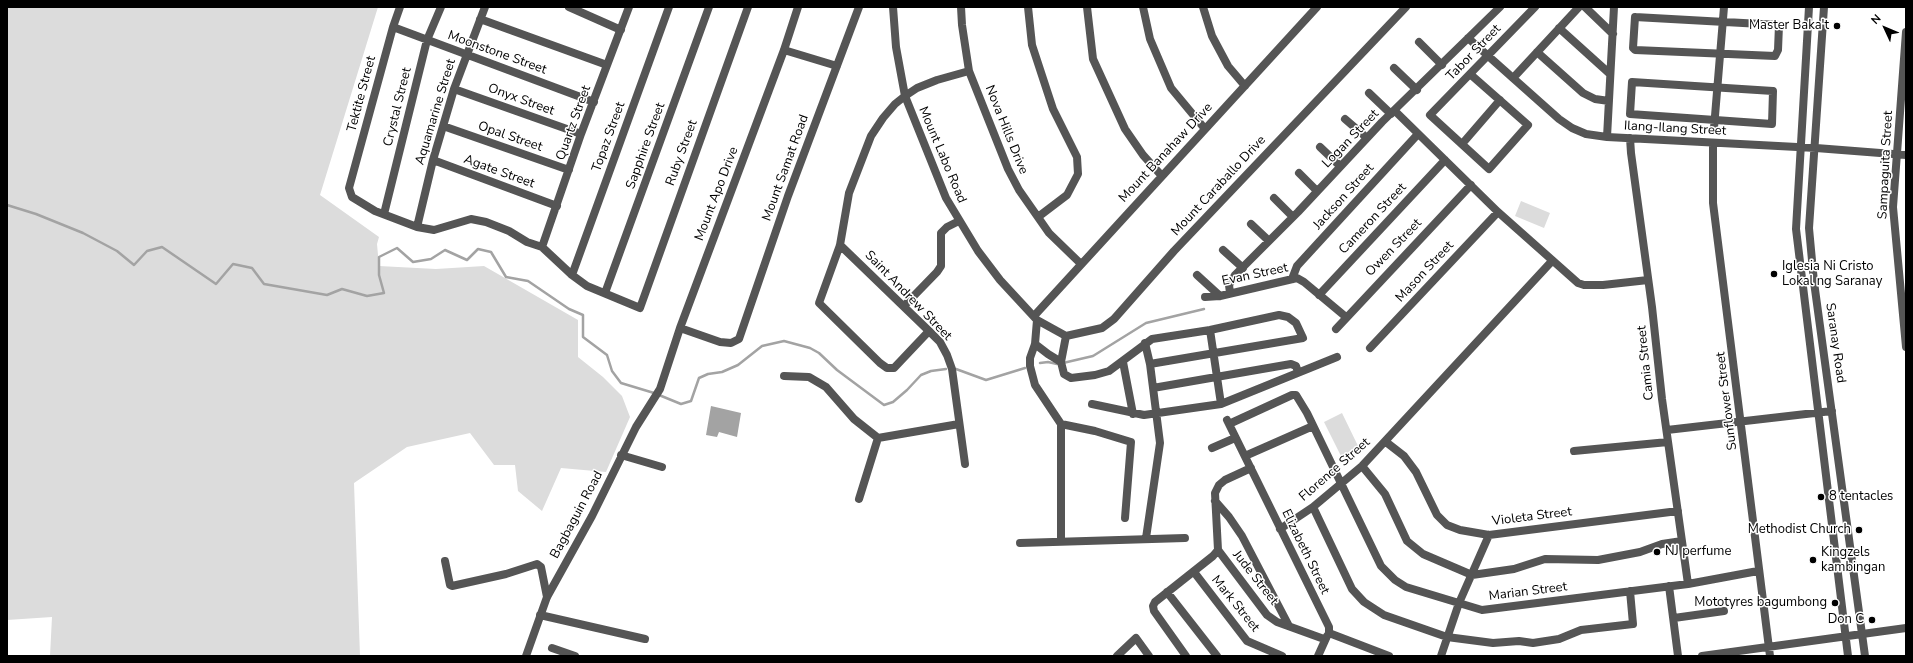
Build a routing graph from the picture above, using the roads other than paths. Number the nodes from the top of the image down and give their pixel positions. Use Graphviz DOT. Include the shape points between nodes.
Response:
graph roads {
  1 [pos="400,7"];
  2 [pos="441,7"];
  3 [pos="485,7"];
  4 [pos="569,7"];
  5 [pos="629,7"];
  6 [pos="669,7"];
  7 [pos="709,7"];
  8 [pos="748,7"];
  9 [pos="798,7"];
  10 [pos="859,7"];
  11 [pos="893,7"];
  12 [pos="961,7"];
  13 [pos="1028,7"];
  14 [pos="1087,7"];
  15 [pos="1144,7"];
  16 [pos="1203,7"];
  17 [pos="1317,7"];
  18 [pos="1406,7"];
  19 [pos="1500,7"];
  20 [pos="1535,7"];
  21 [pos="1579,7"];
  22 [pos="1585,7"];
  23 [pos="1614,7"];
  24 [pos="1724,7"];
  25 [pos="1809,7"];
  26 [pos="1824,7"];
  27 [pos="480,19"];
  28 [pos="1723,23"];
  29 [pos="393,27"];
  30 [pos="1559,28"];
  31 [pos="621,30"];
  32 [pos="1906,32"];
  33 [pos="1612,34"];
  34 [pos="1468,38"];
  35 [pos="427,40"];
  36 [pos="1419,42"];
  37 [pos="784,50"];
  38 [pos="1537,52"];
  39 [pos="466,54"];
  40 [pos="1488,55"];
  41 [pos="1720,55"];
  42 [pos="607,65"];
  43 [pos="1442,65"];
  44 [pos="837,66"];
  45 [pos="1394,68"];
  46 [pos="969,71"];
  47 [pos="1470,74"];
  48 [pos="1610,74"];
  49 [pos="1514,77"];
  50 [pos="1246,86"];
  51 [pos="1718,88"];
  52 [pos="454,89"];
  53 [pos="1417,90"];
  54 [pos="1370,93"];
  55 [pos="905,96"];
  56 [pos="1500,100"];
  57 [pos="1609,101"];
  58 [pos="594,102"];
  59 [pos="1393,112"];
  60 [pos="1345,119"];
  61 [pos="1714,124"];
  62 [pos="443,126"];
  63 [pos="1205,129"];
  64 [pos="581,134"];
  65 [pos="1418,134"];
  66 [pos="1607,137"];
  67 [pos="1367,138"];
  68 [pos="1630,138"];
  69 [pos="1713,143"];
  70 [pos="1462,144"];
  71 [pos="1320,147"];
  72 [pos="1801,147"];
  73 [pos="1816,148"];
  74 [pos="1897,155"];
  75 [pos="1906,155"];
  76 [pos="433,160"];
  77 [pos="1445,160"];
  78 [pos="1340,166"];
  79 [pos="569,170"];
  80 [pos="1299,173"];
  81 [pos="1161,175"];
  82 [pos="1471,185"];
  83 [pos="1317,191"];
  84 [pos="1274,198"];
  85 [pos="557,206"];
  86 [pos="1498,212"];
  87 [pos="384,214"];
  88 [pos="1038,217"];
  89 [pos="1293,217"];
  90 [pos="959,221"];
  91 [pos="1251,224"];
  92 [pos="417,227"];
  93 [pos="1269,240"];
  94 [pos="840,245"];
  95 [pos="542,247"];
  96 [pos="1223,250"];
  97 [pos="1552,260"];
  98 [pos="1081,264"];
  99 [pos="1243,268"];
  100 [pos="572,275"];
  101 [pos="1197,275"];
  102 [pos="1292,279"];
  103 [pos="1648,280"];
  104 [pos="605,293"];
  105 [pos="1230,293"];
  106 [pos="1319,295"];
  107 [pos="1220,296"];
  108 [pos="1205,297"];
  109 [pos="904,306"];
  110 [pos="1346,317"];
  111 [pos="1035,318"];
  112 [pos="680,328"];
  113 [pos="1336,329"];
  114 [pos="1210,330"];
  115 [pos="929,331"];
  116 [pos="1066,336"];
  117 [pos="1906,337"];
  118 [pos="1145,343"];
  119 [pos="1035,344"];
  120 [pos="1906,347"];
  121 [pos="1370,348"];
  122 [pos="1214,352"];
  123 [pos="1337,357"];
  124 [pos="1061,362"];
  125 [pos="1123,362"];
  126 [pos="1150,364"];
  127 [pos="1298,372"];
  128 [pos="784,376"];
  129 [pos="1218,376"];
  130 [pos="1153,388"];
  131 [pos="660,389"];
  132 [pos="1296,395"];
  133 [pos="1092,404"];
  134 [pos="1221,404"];
  135 [pos="1832,411"];
  136 [pos="1818,412"];
  137 [pos="1156,413"];
  138 [pos="1133,414"];
  139 [pos="1741,421"];
  140 [pos="959,424"];
  141 [pos="1061,424"];
  142 [pos="1314,426"];
  143 [pos="1667,430"];
  144 [pos="878,438"];
  145 [pos="1235,438"];
  146 [pos="1386,442"];
  147 [pos="1668,442"];
  148 [pos="1212,448"];
  149 [pos="1574,451"];
  150 [pos="621,455"];
  151 [pos="1245,456"];
  152 [pos="965,464"];
  153 [pos="1362,466"];
  154 [pos="662,467"];
  155 [pos="1251,468"];
  156 [pos="1342,484"];
  157 [pos="859,499"];
  158 [pos="1215,501"];
  159 [pos="1313,507"];
  160 [pos="1678,511"];
  161 [pos="1124,518"];
  162 [pos="1280,529"];
  163 [pos="1489,535"];
  164 [pos="1146,538"];
  165 [pos="1185,538"];
  166 [pos="1061,541"];
  167 [pos="1682,541"];
  168 [pos="1020,543"];
  169 [pos="1218,550"];
  170 [pos="444,561"];
  171 [pos="1758,571"];
  172 [pos="1194,572"];
  173 [pos="1472,575"];
  174 [pos="1688,584"];
  175 [pos="1669,586"];
  176 [pos="1630,591"];
  177 [pos="1167,592"];
  178 [pos="547,597"];
  179 [pos="1459,603"];
  180 [pos="1724,611"];
  181 [pos="540,615"];
  182 [pos="1674,618"];
  183 [pos="1289,626"];
  184 [pos="1906,628"];
  185 [pos="1862,634"];
  186 [pos="1327,636"];
  187 [pos="1447,637"];
  188 [pos="1845,637"];
  189 [pos="645,639"];
  190 [pos="1769,647"];
  191 [pos="552,648"];
  192 [pos="526,656"];
  193 [pos="575,656"];
  194 [pos="1117,656"];
  195 [pos="1149,656"];
  196 [pos="1186,656"];
  197 [pos="1217,656"];
  198 [pos="1282,656"];
  199 [pos="1318,656"];
  200 [pos="1389,656"];
  201 [pos="1441,656"];
  202 [pos="1678,656"];
  203 [pos="1702,656"];
  204 [pos="1770,656"];
  205 [pos="1848,656"];
  206 [pos="1865,656"];
  1 -- 29 [label="street, Tektite Street"];
  2 -- 35 [label="street, Crystal Street"];
  3 -- 27 [label="street, Aquamarine Street"];
  4 -- 31 [label="street"];
  5 -- 31 [label="street, Quartz Street"];
  6 -- 100 [label="street, Topaz Street"];
  7 -- 104 [label="street, Sapphire Street"];
  8 -- 104 [label="street, Ruby Street" via="640,308"];
  9 -- 37 [label="street, Mount Apo Drive"];
  10 -- 44 [label="street, Mount Samat Road"];
  11 -- 55 [label="street, Mount Labo Road" via="896,47"];
  12 -- 46 [label="street, Nova Hills Drive"];
  13 -- 88 [label="street" via="1032,45 1053,109 1077,157 1078,174 1067,195"];
  14 -- 81 [label="street" via="1093,60 1125,129"];
  15 -- 63 [label="street" via="1150,39 1171,88"];
  16 -- 50 [label="street" via="1212,36 1228,66"];
  17 -- 50 [label="street, Mount Banahaw Drive"];
  18 -- 116 [label="street, Mount Caraballo Drive" via="1174,251 1114,319 1102,328"];
  19 -- 34 [label="street, Logan Street"];
  20 -- 40 [label="street, Tabor Street"];
  21 -- 30 [label="street"];
  22 -- 33 [label="street"];
  23 -- 33 [label="street"];
  24 -- 28 [label="street"];
  25 -- 72 [label="street, Saranay Road"];
  26 -- 73 [label="street, Saranay Road"];
  27 -- 39 [label="street, Aquamarine Street"];
  27 -- 42 [label="street"];
  28 -- 41 [label="street"];
  28 -- 41 [label="street" via="1779,25 1778,50 1775,56"];
  28 -- 41 [label="street" via="1635,16 1633,48"];
  29 -- 35 [label="street, Moonstone Street"];
  29 -- 87 [label="street, Tektite Street" via="349,188 352,197"];
  30 -- 38 [label="street"];
  30 -- 48 [label="street"];
  31 -- 42 [label="street, Quartz Street"];
  32 -- 74 [label="street, Sampaguita Street"];
  33 -- 48 [label="street"];
  34 -- 40 [label="street, Ilang-Ilang Street"];
  34 -- 43 [label="street, Logan Street"];
  35 -- 39 [label="street, Moonstone Street"];
  35 -- 87 [label="street, Crystal Street"];
  36 -- 43 [label="street"];
  37 -- 44 [label="street"];
  37 -- 112 [label="street, Mount Apo Drive"];
  38 -- 49 [label="street"];
  38 -- 57 [label="street" via="1583,93 1595,99"];
  39 -- 52 [label="street, Aquamarine Street"];
  39 -- 58 [label="street, Moonstone Street"];
  40 -- 47 [label="street, Tabor Street"];
  40 -- 49 [label="street, Ilang-Ilang Street"];
  41 -- 51 [label="street"];
  42 -- 58 [label="street, Quartz Street"];
  43 -- 53 [label="street, Logan Street"];
  44 -- 112 [label="street, Mount Samat Road" via="738,339 731,343 720,342"];
  45 -- 53 [label="street"];
  46 -- 55 [label="street" via="937,80"];
  46 -- 88 [label="street, Nova Hills Drive" via="1008,169"];
  47 -- 56 [label="street"];
  47 -- 70 [label="street, Tabor Street" via="1430,115"];
  48 -- 57 [label="street"];
  49 -- 66 [label="street, Ilang-Ilang Street" via="1566,124 1586,134"];
  50 -- 63 [label="street, Mount Banahaw Drive"];
  51 -- 61 [label="street"];
  51 -- 61 [label="street" via="1773,91 1772,124"];
  51 -- 61 [label="street" via="1632,82 1630,114"];
  52 -- 62 [label="street, Aquamarine Street"];
  52 -- 64 [label="street, Onyx Street"];
  53 -- 59 [label="street, Logan Street"];
  54 -- 59 [label="street"];
  55 -- 90 [label="street, Mount Labo Road" via="946,198"];
  55 -- 94 [label="street" via="883,118 871,136 849,193"];
  56 -- 70 [label="street"];
  56 -- 70 [label="street" via="1528,125 1489,168"];
  57 -- 66 [label="street"];
  58 -- 64 [label="street, Quartz Street"];
  59 -- 65 [label="street"];
  59 -- 67 [label="street, Logan Street"];
  60 -- 67 [label="street"];
  62 -- 76 [label="street, Aquamarine Street"];
  62 -- 79 [label="street, Opal Street"];
  63 -- 81 [label="street, Mount Banahaw Drive"];
  64 -- 79 [label="street, Quartz Street"];
  65 -- 77 [label="street"];
  65 -- 102 [label="street, Jackson Street" via="1297,266"];
  66 -- 68 [label="street, Ilang-Ilang Street"];
  67 -- 78 [label="street, Logan Street"];
  68 -- 69 [label="street, Ilang-Ilang Street"];
  68 -- 103 [label="street, Camia Street"];
  69 -- 72 [label="street, Ilang-Ilang Street"];
  69 -- 139 [label="street, Sunflower Street" via="1713,203"];
  71 -- 78 [label="street"];
  72 -- 73 [label="street, Ilang-Ilang Street"];
  72 -- 136 [label="street, Saranay Road" via="1796,229"];
  73 -- 74 [label="street, Ilang-Ilang Street"];
  73 -- 135 [label="street, Saranay Road" via="1809,228"];
  74 -- 75 [label="street, Ilang-Ilang Street"];
  74 -- 117 [label="street, Sampaguita Street" via="1893,207"];
  76 -- 85 [label="street, Agate Street"];
  76 -- 92 [label="street, Aquamarine Street"];
  77 -- 82 [label="street"];
  77 -- 106 [label="street, Cameron Street"];
  78 -- 83 [label="street, Logan Street"];
  79 -- 85 [label="street, Quartz Street"];
  80 -- 83 [label="street"];
  81 -- 98 [label="street, Mount Banahaw Drive"];
  82 -- 86 [label="street"];
  82 -- 110 [label="street, Owen Street"];
  83 -- 89 [label="street, Logan Street"];
  84 -- 89 [label="street"];
  85 -- 95 [label="street, Quartz Street"];
  86 -- 97 [label="street"];
  86 -- 121 [label="street, Mason Street"];
  87 -- 92 [label="street"];
  88 -- 98 [label="street, Nova Hills Drive" via="1049,233"];
  89 -- 93 [label="street, Logan Street"];
  90 -- 109 [label="street" via="941,233 941,266"];
  90 -- 111 [label="street, Mount Labo Road" via="978,252"];
  91 -- 93 [label="street"];
  92 -- 95 [label="street" via="434,230 471,219 510,231 526,242"];
  93 -- 99 [label="street, Logan Street"];
  94 -- 109 [label="street, Saint Andrew Street"];
  94 -- 115 [label="street" via="819,303 880,363 887,368 894,368"];
  95 -- 100 [label="street"];
  96 -- 99 [label="street"];
  97 -- 103 [label="street" via="1584,285"];
  97 -- 146 [label="street, Florence Street"];
  98 -- 111 [label="street, Mount Banahaw Drive"];
  99 -- 105 [label="street, Logan Street" via="1229,285"];
  100 -- 104 [label="street" via="587,286"];
  101 -- 107 [label="street"];
  102 -- 105 [label="street, Evan Street"];
  102 -- 106 [label="street, Evan Street" via="1297,278 1304,282"];
  103 -- 143 [label="street, Camia Street"];
  105 -- 107 [label="street, Evan Street"];
  106 -- 110 [label="street, Evan Street"];
  107 -- 108 [label="street, Evan Street"];
  109 -- 115 [label="street, Saint Andrew Street"];
  110 -- 113 [label="street, Owen Street"];
  111 -- 116 [label="street"];
  111 -- 119 [label="street"];
  112 -- 131 [label="street, Mount Apo Drive"];
  114 -- 118 [label="street" via="1152,339"];
  114 -- 122 [label="street"];
  114 -- 122 [label="street" via="1280,315 1296,323 1303,338"];
  115 -- 140 [label="street, Saint Andrew Street" via="948,355"];
  116 -- 124 [label="street"];
  117 -- 120 [label="street, Sampaguita Street"];
  118 -- 125 [label="street"];
  118 -- 126 [label="street"];
  119 -- 124 [label="street"];
  119 -- 141 [label="street" via="1030,362 1035,385"];
  122 -- 126 [label="street"];
  122 -- 129 [label="street"];
  123 -- 127 [label="street"];
  124 -- 125 [label="street" via="1064,374 1071,378 1095,375"];
  125 -- 138 [label="street"];
  126 -- 130 [label="street"];
  127 -- 129 [label="street" via="1296,366 1291,364"];
  127 -- 134 [label="street"];
  128 -- 144 [label="street" via="809,377 826,387 854,419"];
  129 -- 130 [label="street"];
  129 -- 134 [label="street"];
  130 -- 137 [label="street"];
  131 -- 150 [label="street, Bagbaguin Road"];
  132 -- 142 [label="street, Marian Street"];
  132 -- 145 [label="street, Elizabeth Street" via="1228,421"];
  133 -- 138 [label="street"];
  134 -- 137 [label="street"];
  135 -- 136 [label="street"];
  135 -- 185 [label="street, Saranay Road"];
  136 -- 139 [label="street"];
  136 -- 188 [label="street, Saranay Road"];
  137 -- 138 [label="street"];
  137 -- 164 [label="street" via="1160,443"];
  139 -- 143 [label="street"];
  139 -- 171 [label="street, Sunflower Street"];
  140 -- 144 [label="street"];
  140 -- 152 [label="street, Saint Andrew Street"];
  141 -- 161 [label="street" via="1131,442"];
  141 -- 166 [label="street"];
  142 -- 151 [label="street"];
  142 -- 156 [label="street, Marian Street"];
  143 -- 147 [label="street, Camia Street"];
  144 -- 157 [label="street"];
  145 -- 148 [label="street"];
  145 -- 151 [label="street, Elizabeth Street"];
  146 -- 153 [label="street, Florence Street"];
  146 -- 163 [label="street, Violeta Street" via="1404,456 1416,472 1437,515 1447,525"];
  147 -- 149 [label="street"];
  147 -- 160 [label="street, Camia Street"];
  150 -- 154 [label="street"];
  150 -- 178 [label="street, Bagbaguin Road" via="592,516"];
  151 -- 155 [label="street, Elizabeth Street"];
  153 -- 156 [label="street, Florence Street"];
  153 -- 173 [label="street" via="1385,494 1407,541 1423,554"];
  155 -- 158 [label="street, Jude Street" via="1224,480 1215,493"];
  155 -- 162 [label="street, Elizabeth Street"];
  156 -- 159 [label="street, Florence Street"];
  156 -- 179 [label="street, Marian Street" via="1381,566 1406,587"];
  158 -- 169 [label="street, Jude Street"];
  158 -- 183 [label="street" via="1242,536"];
  159 -- 162 [label="street, Florence Street"];
  159 -- 187 [label="street" via="1352,589 1364,602 1384,615"];
  160 -- 163 [label="street, Violeta Street"];
  160 -- 167 [label="street, Camia Street"];
  162 -- 186 [label="street, Elizabeth Street" via="1329,627"];
  163 -- 173 [label="street"];
  164 -- 165 [label="street"];
  164 -- 166 [label="street"];
  166 -- 168 [label="street"];
  167 -- 173 [label="street" via="1598,560 1545,559 1514,569"];
  167 -- 174 [label="street, Camia Street"];
  169 -- 172 [label="street"];
  169 -- 183 [label="street, Jude Street" via="1260,608 1277,622"];
  170 -- 178 [label="street" via="452,586 537,564 541,568"];
  171 -- 174 [label="street, Marian Street"];
  171 -- 190 [label="street, Sunflower Street"];
  172 -- 177 [label="street"];
  172 -- 198 [label="street, Mark Street" via="1247,641"];
  173 -- 179 [label="street"];
  174 -- 175 [label="street, Marian Street"];
  175 -- 176 [label="street, Marian Street"];
  175 -- 182 [label="street"];
  176 -- 179 [label="street, Marian Street" via="1482,610"];
  176 -- 187 [label="street" via="1634,624 1581,630 1558,639 1533,643"];
  177 -- 196 [label="street" via="1155,602 1154,612"];
  177 -- 197 [label="street"];
  178 -- 181 [label="street, Bagbaguin Road"];
  179 -- 187 [label="street"];
  180 -- 182 [label="street"];
  181 -- 189 [label="street"];
  181 -- 192 [label="street, Bagbaguin Road"];
  182 -- 202 [label="street"];
  183 -- 186 [label="street, Jude Street"];
  184 -- 185 [label="street"];
  185 -- 188 [label="street"];
  185 -- 206 [label="street, Saranay Road"];
  186 -- 199 [label="street"];
  186 -- 200 [label="street"];
  187 -- 201 [label="street"];
  188 -- 190 [label="street"];
  188 -- 205 [label="street, Saranay Road"];
  190 -- 203 [label="street"];
  190 -- 204 [label="street, Sunflower Street"];
  191 -- 193 [label="street"];
  194 -- 195 [label="street" via="1136,638"];
}
